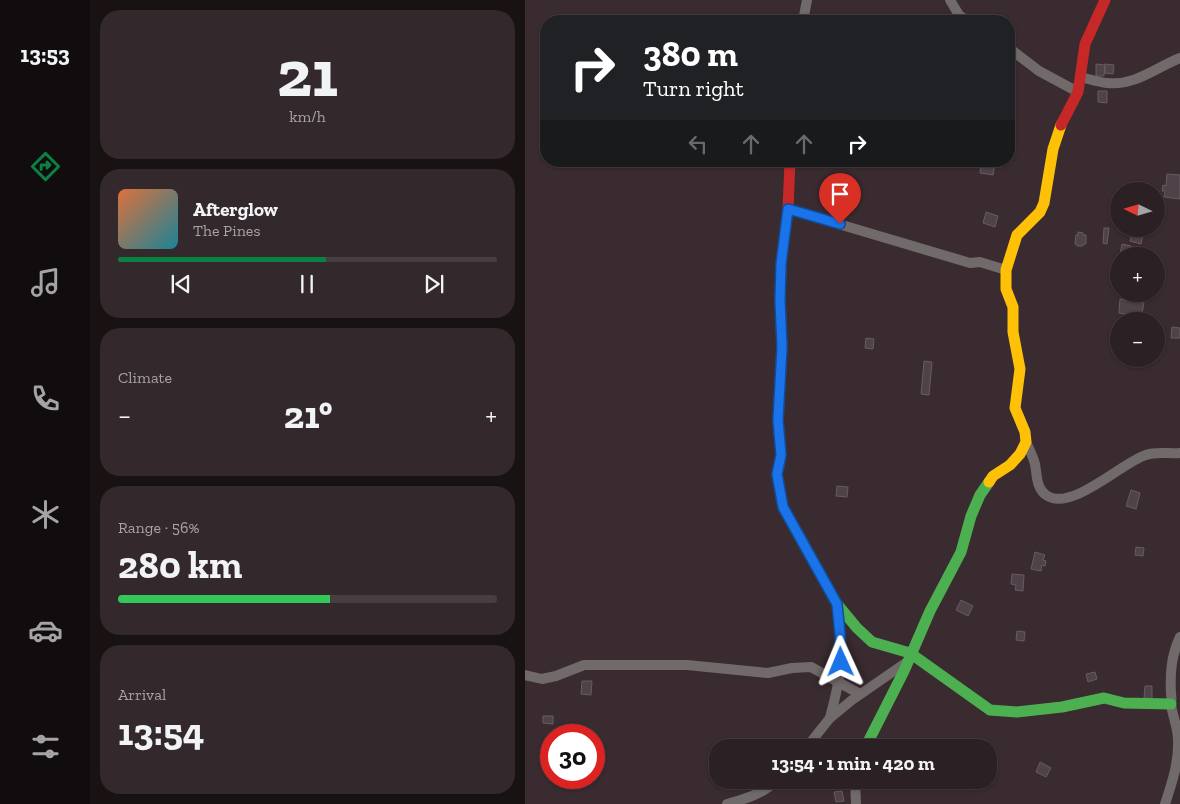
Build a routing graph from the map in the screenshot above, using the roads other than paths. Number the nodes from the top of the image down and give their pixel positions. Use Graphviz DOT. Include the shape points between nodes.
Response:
graph roads {
  1 [pos="807,0"];
  2 [pos="950,0"];
  3 [pos="1105,0"];
  4 [pos="804,15"];
  5 [pos="959,15"];
  6 [pos="1015,53"];
  7 [pos="1180,58"];
  8 [pos="1080,77"];
  9 [pos="1078,92"];
  10 [pos="790,167"];
  11 [pos="788,209"];
  12 [pos="1007,270"];
  13 [pos="1026,442"];
  14 [pos="1180,453"];
  15 [pos="837,604"];
  16 [pos="1180,637"];
  17 [pos="909,658"];
  18 [pos="525,675"];
  19 [pos="839,683"];
  20 [pos="860,694"];
  21 [pos="1171,704"];
  22 [pos="830,718"];
  23 [pos="813,739"];
  24 [pos="869,739"];
  25 [pos="765,789"];
  26 [pos="855,789"];
  27 [pos="727,804"];
  28 [pos="856,804"];
  29 [pos="1165,804"];
  1 -- 4 [label="street"];
  2 -- 5 [label="street"];
  3 -- 8 [label="street" via="1085,44"];
  6 -- 9 [label="street" via="1039,71"];
  7 -- 8 [label="street" via="1126,83"];
  8 -- 9 [label="street"];
  9 -- 12 [label="street" via="1055,142 1044,203 1040,212 1017,235"];
  10 -- 11 [label="street"];
  11 -- 12 [label="street" via="970,264 980,262"];
  11 -- 15 [label="street" via="781,264 782,347 778,420 781,455 777,474 783,507"];
  12 -- 13 [label="street" via="1006,288 1013,307 1013,332 1020,369 1015,408"];
  13 -- 14 [label="street" via="1041,488 1045,494 1058,499 1081,493 1145,455"];
  13 -- 17 [label="street" via="1010,465 987,484 971,516 961,552 929,611"];
  15 -- 17 [label="street" via="872,642"];
  15 -- 19 [label="street"];
  16 -- 21 [label="street" via="1171,662"];
  17 -- 20 [label="street"];
  17 -- 21 [label="street" via="971,695 989,710 1017,712 1104,698 1124,703"];
  17 -- 24 [label="street"];
  18 -- 19 [label="street" via="542,679 583,665 687,665 768,673 811,666"];
  19 -- 20 [label="street"];
  19 -- 22 [label="street"];
  20 -- 22 [label="street"];
  21 -- 29 [label="street" via="1178,751"];
  22 -- 23 [label="street"];
  25 -- 27 [label="street"];
  26 -- 28 [label="street"];
}
